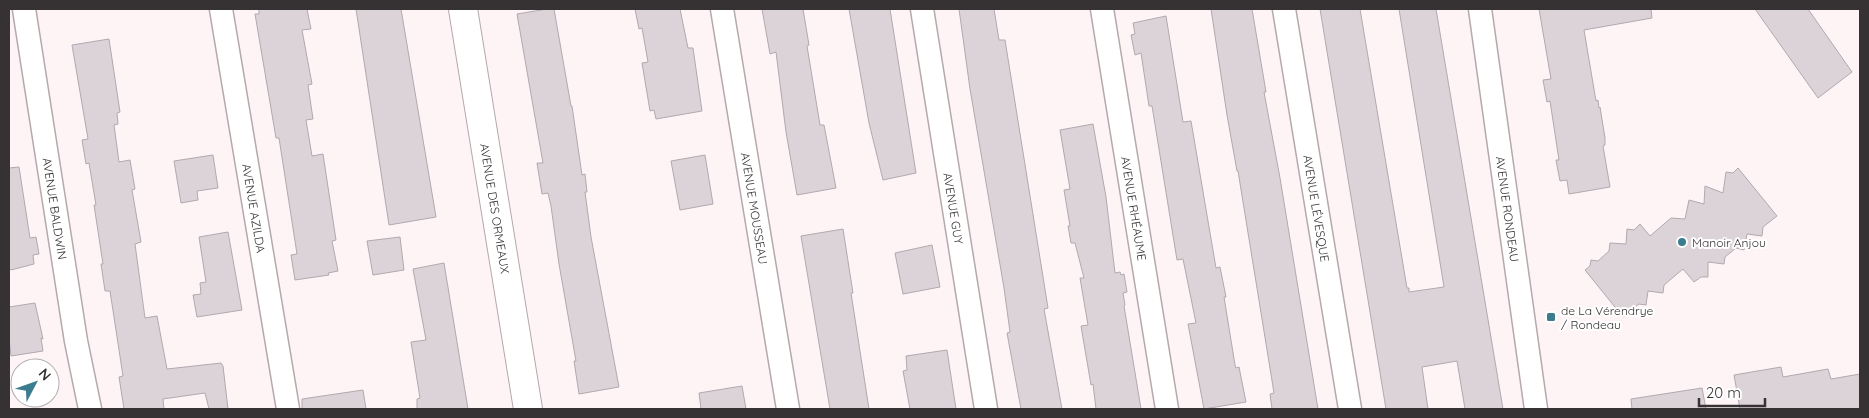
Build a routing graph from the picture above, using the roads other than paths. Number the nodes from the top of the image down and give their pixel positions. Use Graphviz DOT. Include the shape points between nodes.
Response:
graph roads {
  1 [pos="24,9"];
  2 [pos="221,9"];
  3 [pos="463,9"];
  4 [pos="722,9"];
  5 [pos="922,9"];
  6 [pos="1102,9"];
  7 [pos="1284,9"];
  8 [pos="1480,9"];
  9 [pos="90,409"];
  10 [pos="288,409"];
  11 [pos="528,409"];
  12 [pos="788,409"];
  13 [pos="986,409"];
  14 [pos="1168,409"];
  15 [pos="1350,409"];
  16 [pos="1536,409"];
  1 -- 9 [label="street, AVENUE BALDWIN" via="76,342"];
  2 -- 10 [label="street, AVENUE AZILDA"];
  3 -- 11 [label="street, AVENUE DES ORMEAUX"];
  4 -- 12 [label="street, AVENUE MOUSSEAU"];
  5 -- 13 [label="street, AVENUE GUY"];
  6 -- 14 [label="street, AVENUE RHÉAUME"];
  7 -- 15 [label="street, AVENUE LÉVESQUE"];
  8 -- 16 [label="street, AVENUE RONDEAU"];
}
